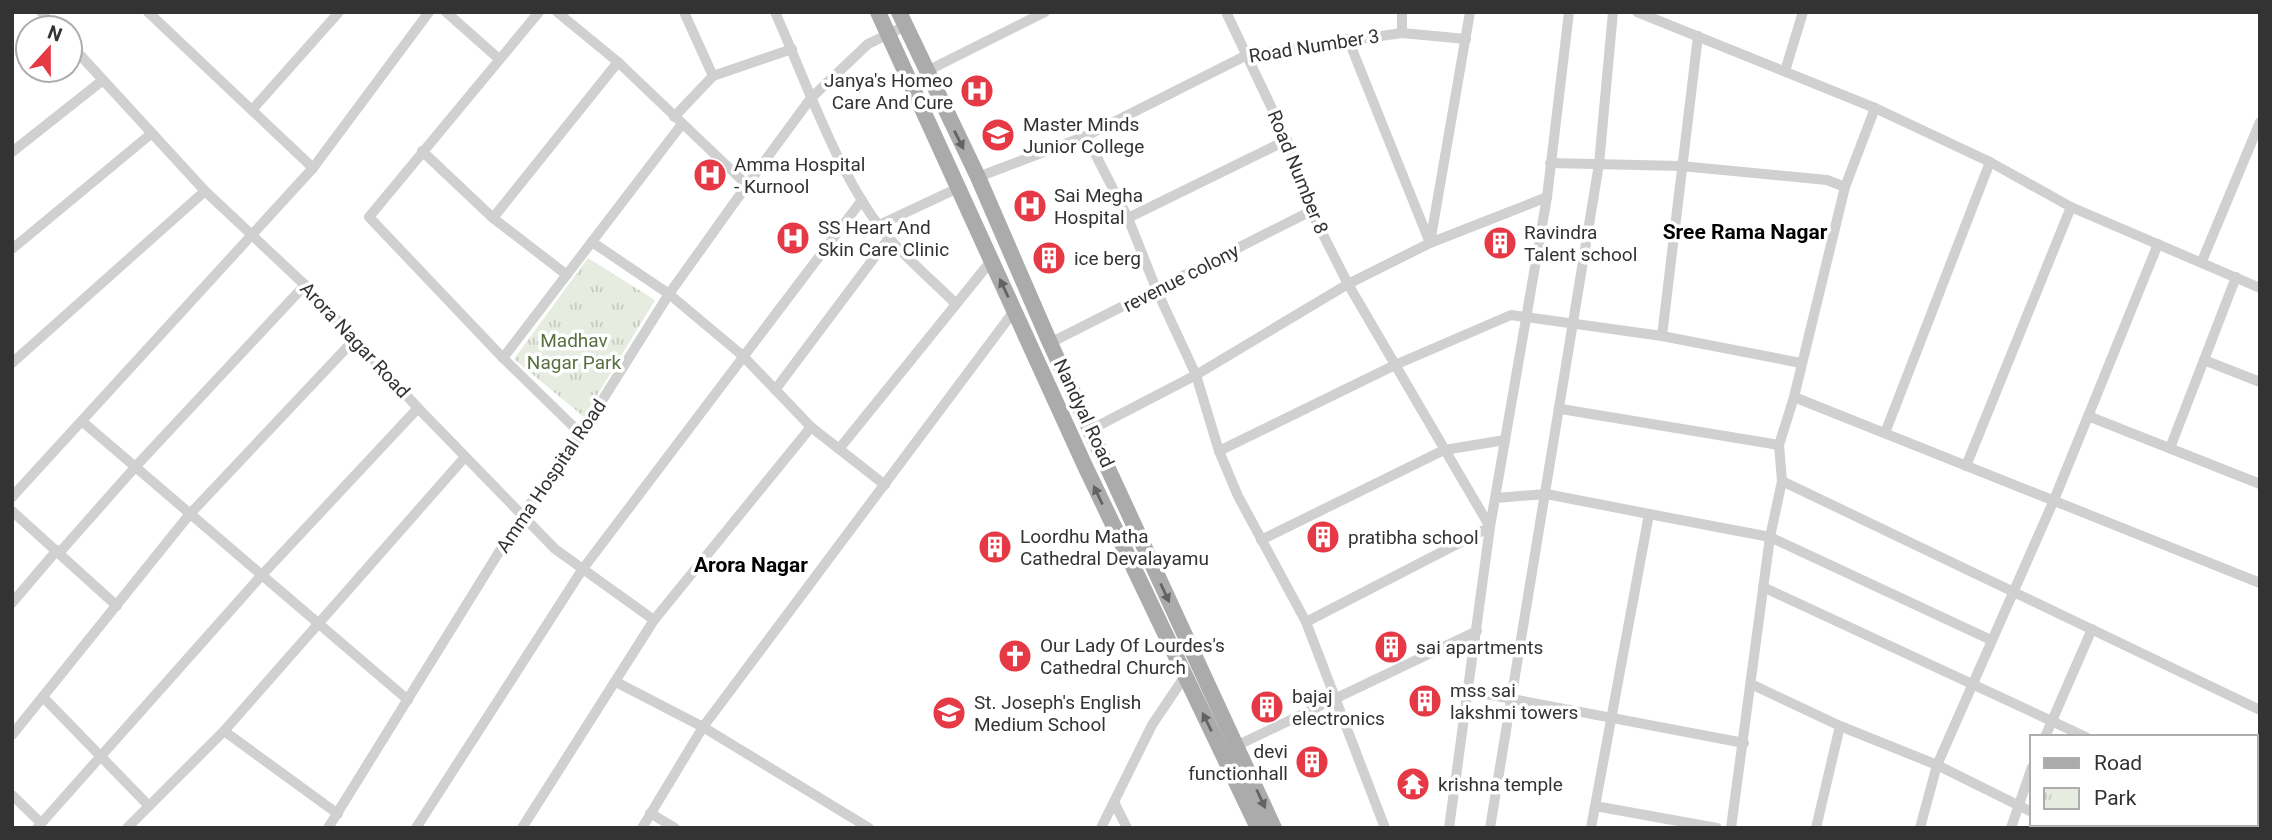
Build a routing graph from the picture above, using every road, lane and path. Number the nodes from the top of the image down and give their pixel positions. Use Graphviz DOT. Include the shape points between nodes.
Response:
graph roads {
  1 [pos="148,12"];
  2 [pos="339,12"];
  3 [pos="429,12"];
  4 [pos="446,12"];
  5 [pos="538,12"];
  6 [pos="557,12"];
  7 [pos="684,12"];
  8 [pos="775,12"];
  9 [pos="878,12"];
  10 [pos="1045,12"];
  11 [pos="1226,12"];
  12 [pos="1402,12"];
  13 [pos="1470,12"];
  14 [pos="1569,12"];
  15 [pos="1613,12"];
  16 [pos="1637,12"];
  17 [pos="1803,12"];
  18 [pos="902,19"];
  19 [pos="887,33"];
  20 [pos="1402,33"];
  21 [pos="1698,36"];
  22 [pos="1348,39"];
  23 [pos="1466,39"];
  24 [pos="792,50"];
  25 [pos="1247,55"];
  26 [pos="84,59"];
  27 [pos="499,59"];
  28 [pos="618,62"];
  29 [pos="1785,71"];
  30 [pos="925,72"];
  31 [pos="713,76"];
  32 [pos="103,80"];
  33 [pos="811,98"];
  34 [pos="1875,108"];
  35 [pos="252,110"];
  36 [pos="678,120"];
  37 [pos="2260,122"];
  38 [pos="152,132"];
  39 [pos="1086,136"];
  40 [pos="1287,140"];
  41 [pos="422,151"];
  42 [pos="12,152"];
  43 [pos="1990,162"];
  44 [pos="1550,163"];
  45 [pos="1599,164"];
  46 [pos="1681,166"];
  47 [pos="313,168"];
  48 [pos="978,177"];
  49 [pos="747,185"];
  50 [pos="1845,187"];
  51 [pos="958,188"];
  52 [pos="205,191"];
  53 [pos="1547,197"];
  54 [pos="862,201"];
  55 [pos="2071,207"];
  56 [pos="1311,211"];
  57 [pos="493,218"];
  58 [pos="1129,218"];
  59 [pos="879,225"];
  60 [pos="255,235"];
  61 [pos="889,238"];
  62 [pos="592,242"];
  63 [pos="1430,243"];
  64 [pos="2158,244"];
  65 [pos="12,249"];
  66 [pos="991,261"];
  67 [pos="2202,261"];
  68 [pos="567,275"];
  69 [pos="2236,277"];
  70 [pos="1348,284"];
  71 [pos="306,285"];
  72 [pos="2260,288"];
  73 [pos="1157,291"];
  74 [pos="669,294"];
  75 [pos="954,303"];
  76 [pos="1014,311"];
  77 [pos="1525,316"];
  78 [pos="1574,323"];
  79 [pos="1662,336"];
  80 [pos="354,340"];
  81 [pos="1050,343"];
  82 [pos="743,356"];
  83 [pos="503,358"];
  84 [pos="2204,360"];
  85 [pos="12,363"];
  86 [pos="1801,363"];
  87 [pos="1395,365"];
  88 [pos="1196,375"];
  89 [pos="2260,382"];
  90 [pos="775,390"];
  91 [pos="1794,397"];
  92 [pos="418,408"];
  93 [pos="1561,409"];
  94 [pos="2088,416"];
  95 [pos="84,423"];
  96 [pos="811,427"];
  97 [pos="1090,430"];
  98 [pos="1885,433"];
  99 [pos="581,434"];
  100 [pos="1505,440"];
  101 [pos="1779,445"];
  102 [pos="2170,448"];
  103 [pos="839,449"];
  104 [pos="1444,450"];
  105 [pos="1219,452"];
  106 [pos="465,457"];
  107 [pos="136,465"];
  108 [pos="1966,466"];
  109 [pos="1782,481"];
  110 [pos="2260,484"];
  111 [pos="885,485"];
  112 [pos="1546,494"];
  113 [pos="12,497"];
  114 [pos="1496,498"];
  115 [pos="2054,500"];
  116 [pos="12,510"];
  117 [pos="1649,514"];
  118 [pos="522,515"];
  119 [pos="189,516"];
  120 [pos="1490,527"];
  121 [pos="1770,537"];
  122 [pos="1261,540"];
  123 [pos="59,551"];
  124 [pos="582,570"];
  125 [pos="261,576"];
  126 [pos="2260,583"];
  127 [pos="1763,587"];
  128 [pos="2013,593"];
  129 [pos="12,603"];
  130 [pos="117,606"];
  131 [pos="654,620"];
  132 [pos="1306,622"];
  133 [pos="316,624"];
  134 [pos="2092,629"];
  135 [pos="1477,631"];
  136 [pos="1991,640"];
  137 [pos="1185,676"];
  138 [pos="615,682"];
  139 [pos="1751,684"];
  140 [pos="1972,684"];
  141 [pos="1470,691"];
  142 [pos="1336,696"];
  143 [pos="43,697"];
  144 [pos="408,700"];
  145 [pos="1512,700"];
  146 [pos="2260,710"];
  147 [pos="1611,719"];
  148 [pos="2051,721"];
  149 [pos="1840,726"];
  150 [pos="703,727"];
  151 [pos="224,731"];
  152 [pos="12,734"];
  153 [pos="2046,735"];
  154 [pos="2082,735"];
  155 [pos="1744,743"];
  156 [pos="1236,746"];
  157 [pos="102,754"];
  158 [pos="1937,765"];
  159 [pos="2030,772"];
  160 [pos="12,795"];
  161 [pos="1115,804"];
  162 [pos="2017,805"];
  163 [pos="149,806"];
  164 [pos="1595,806"];
  165 [pos="2030,811"];
  166 [pos="650,813"];
  167 [pos="338,814"];
  168 [pos="39,825"];
  169 [pos="127,828"];
  170 [pos="328,828"];
  171 [pos="416,828"];
  172 [pos="522,828"];
  173 [pos="642,828"];
  174 [pos="676,828"];
  175 [pos="869,828"];
  176 [pos="1101,828"];
  177 [pos="1127,828"];
  178 [pos="1258,828"];
  179 [pos="1274,828"];
  180 [pos="1385,828"];
  181 [pos="1449,828"];
  182 [pos="1490,828"];
  183 [pos="1591,828"];
  184 [pos="1717,828"];
  185 [pos="1731,828"];
  186 [pos="1816,828"];
  187 [pos="1920,828"];
  188 [pos="2011,828"];
  1 -- 35 [label="street"];
  2 -- 35 [label="street"];
  3 -- 47 [label="street"];
  4 -- 27 [label="street"];
  5 -- 27 [label="street"];
  6 -- 28 [label="street"];
  7 -- 31 [label="street"];
  8 -- 24 [label="street"];
  9 -- 19 [label="main road, Nandyal Road"];
  10 -- 30 [label="street"];
  11 -- 25 [label="street, Road Number 8"];
  12 -- 20 [label="street"];
  13 -- 23 [label="street"];
  14 -- 44 [label="street"];
  15 -- 45 [label="street"];
  16 -- 21 [label="street"];
  17 -- 29 [label="street"];
  18 -- 19 [label="street"];
  18 -- 30 [label="main road, Nandyal Road"];
  19 -- 33 [label="street" via="868,44"];
  19 -- 51 [label="main road, Nandyal Road"];
  20 -- 22 [label="street, Road Number 3"];
  20 -- 23 [label="street, Road Number 3"];
  21 -- 29 [label="street"];
  21 -- 46 [label="street"];
  22 -- 25 [label="street, Road Number 3"];
  22 -- 63 [label="street"];
  23 -- 63 [label="street"];
  24 -- 31 [label="street"];
  24 -- 33 [label="street"];
  25 -- 39 [label="street, Road Number 3"];
  25 -- 40 [label="street, Road Number 8"];
  26 -- 32 [label="street, Arora Nagar Road"];
  27 -- 41 [label="street"];
  28 -- 36 [label="street"];
  28 -- 57 [label="street"];
  29 -- 34 [label="street"];
  30 -- 48 [label="main road, Nandyal Road, one-way"];
  31 -- 36 [label="street"];
  32 -- 38 [label="street, Arora Nagar Road"];
  32 -- 42 [label="street"];
  33 -- 49 [label="street, Amma Hospital Road"];
  33 -- 54 [label="street"];
  34 -- 43 [label="street"];
  34 -- 50 [label="street"];
  35 -- 47 [label="street"];
  36 -- 49 [label="street"];
  36 -- 62 [label="street"];
  37 -- 67 [label="street"];
  38 -- 52 [label="street, Arora Nagar Road"];
  38 -- 65 [label="street"];
  39 -- 48 [label="street, Road Number 3"];
  39 -- 58 [label="street"];
  40 -- 56 [label="street, Road Number 8"];
  40 -- 58 [label="street"];
  41 -- 57 [label="street"];
  41 -- 83 [label="street" via="369,217"];
  43 -- 55 [label="street"];
  43 -- 98 [label="street"];
  44 -- 45 [label="street"];
  44 -- 53 [label="street"];
  45 -- 46 [label="street"];
  45 -- 78 [label="street"];
  46 -- 50 [label="street" via="1826,180"];
  46 -- 79 [label="street"];
  47 -- 60 [label="street"];
  48 -- 81 [label="main road, Nandyal Road"];
  49 -- 74 [label="street, Amma Hospital Road"];
  50 -- 86 [label="street"];
  51 -- 59 [label="street"];
  51 -- 66 [label="main road, Nandyal Road"];
  52 -- 60 [label="street, Arora Nagar Road"];
  52 -- 85 [label="street"];
  53 -- 63 [label="street"];
  53 -- 77 [label="street"];
  54 -- 59 [label="street"];
  54 -- 82 [label="street"];
  55 -- 64 [label="street"];
  55 -- 108 [label="street"];
  56 -- 70 [label="street, Road Number 8"];
  56 -- 73 [label="street, revenue colony"];
  57 -- 68 [label="street"];
  58 -- 73 [label="street"];
  59 -- 61 [label="street"];
  60 -- 71 [label="street, Arora Nagar Road"];
  60 -- 95 [label="street"];
  61 -- 75 [label="street"];
  61 -- 90 [label="street"];
  62 -- 68 [label="street"];
  62 -- 74 [label="street"];
  63 -- 70 [label="street"];
  64 -- 67 [label="street"];
  64 -- 94 [label="street"];
  66 -- 75 [label="street"];
  76 -- 66 [label="main road, Nandyal Road, one-way"];
  67 -- 69 [label="street"];
  68 -- 83 [label="street"];
  69 -- 72 [label="street"];
  69 -- 84 [label="street"];
  70 -- 87 [label="street, Road Number 8"];
  70 -- 88 [label="street"];
  71 -- 80 [label="street, Arora Nagar Road"];
  71 -- 107 [label="street"];
  73 -- 81 [label="street, revenue colony"];
  73 -- 88 [label="street"];
  74 -- 82 [label="street"];
  74 -- 99 [label="street, Amma Hospital Road"];
  75 -- 103 [label="street"];
  76 -- 111 [label="street"];
  137 -- 76 [label="main road, Nandyal Road, one-way"];
  77 -- 78 [label="street"];
  77 -- 87 [label="street" via="1511,316"];
  77 -- 100 [label="street"];
  78 -- 79 [label="street"];
  78 -- 93 [label="street"];
  79 -- 86 [label="street"];
  80 -- 92 [label="street, Arora Nagar Road"];
  80 -- 119 [label="street"];
  81 -- 97 [label="main road, Nandyal Road"];
  82 -- 90 [label="street"];
  82 -- 124 [label="street"];
  83 -- 99 [label="street"];
  84 -- 89 [label="street"];
  84 -- 102 [label="street"];
  86 -- 91 [label="street"];
  87 -- 104 [label="street, Road Number 8"];
  87 -- 105 [label="street"];
  88 -- 97 [label="street"];
  88 -- 105 [label="street"];
  90 -- 96 [label="street"];
  91 -- 98 [label="street"];
  91 -- 101 [label="street"];
  92 -- 106 [label="street, Arora Nagar Road"];
  92 -- 125 [label="street"];
  93 -- 101 [label="street"];
  93 -- 112 [label="street"];
  94 -- 102 [label="street"];
  94 -- 115 [label="street"];
  95 -- 107 [label="street"];
  95 -- 113 [label="street"];
  96 -- 103 [label="street"];
  96 -- 131 [label="street"];
  97 -- 156 [label="main road, Nandyal Road, one-way"];
  98 -- 108 [label="street"];
  99 -- 118 [label="street, Amma Hospital Road"];
  100 -- 104 [label="street"];
  100 -- 114 [label="street"];
  101 -- 109 [label="street"];
  102 -- 110 [label="street"];
  103 -- 111 [label="street"];
  104 -- 120 [label="street, Road Number 8"];
  104 -- 122 [label="street"];
  105 -- 122 [label="street"];
  106 -- 118 [label="street, Arora Nagar Road"];
  106 -- 133 [label="street"];
  107 -- 119 [label="street"];
  107 -- 123 [label="street"];
  108 -- 115 [label="street"];
  109 -- 121 [label="street"];
  109 -- 128 [label="street"];
  111 -- 150 [label="street"];
  112 -- 114 [label="street"];
  112 -- 117 [label="street"];
  112 -- 145 [label="street"];
  114 -- 120 [label="street"];
  115 -- 126 [label="street"];
  115 -- 128 [label="street"];
  116 -- 123 [label="street"];
  117 -- 121 [label="street"];
  117 -- 147 [label="street"];
  118 -- 124 [label="street, Arora Nagar Road"];
  118 -- 144 [label="street, Amma Hospital Road"];
  119 -- 125 [label="street"];
  119 -- 130 [label="street"];
  120 -- 132 [label="street"];
  120 -- 135 [label="street"];
  121 -- 127 [label="street"];
  121 -- 136 [label="street"];
  122 -- 132 [label="street"];
  123 -- 129 [label="street"];
  123 -- 130 [label="street"];
  124 -- 131 [label="street, Arora Nagar Road"];
  124 -- 171 [label="street"];
  125 -- 133 [label="street"];
  125 -- 157 [label="street"];
  127 -- 139 [label="street"];
  127 -- 140 [label="street"];
  128 -- 134 [label="street"];
  128 -- 136 [label="street"];
  130 -- 143 [label="street"];
  131 -- 138 [label="street"];
  132 -- 142 [label="street"];
  133 -- 144 [label="street"];
  133 -- 151 [label="street"];
  134 -- 146 [label="street"];
  134 -- 148 [label="street"];
  135 -- 141 [label="street"];
  135 -- 142 [label="street"];
  136 -- 140 [label="street"];
  137 -- 161 [label="street" via="1152,725"];
  178 -- 137 [label="main road, Nandyal Road, one-way"];
  138 -- 150 [label="street"];
  138 -- 172 [label="street"];
  139 -- 149 [label="street"];
  139 -- 155 [label="street"];
  140 -- 148 [label="street"];
  140 -- 158 [label="street"];
  141 -- 145 [label="street"];
  141 -- 181 [label="street"];
  142 -- 156 [label="street"];
  142 -- 180 [label="street"];
  143 -- 152 [label="street"];
  143 -- 157 [label="street"];
  144 -- 167 [label="street, Amma Hospital Road"];
  145 -- 147 [label="street"];
  145 -- 182 [label="street"];
  147 -- 155 [label="street"];
  147 -- 164 [label="street"];
  148 -- 153 [label="street"];
  148 -- 154 [label="street"];
  149 -- 158 [label="street"];
  149 -- 186 [label="street"];
  150 -- 166 [label="street"];
  150 -- 175 [label="street"];
  151 -- 163 [label="street"];
  151 -- 167 [label="street"];
  155 -- 185 [label="street"];
  156 -- 179 [label="main road, Nandyal Road, one-way"];
  157 -- 163 [label="street"];
  157 -- 168 [label="street"];
  158 -- 162 [label="street"];
  158 -- 187 [label="street"];
  159 -- 162 [label="street"];
  160 -- 168 [label="street"];
  161 -- 176 [label="street"];
  161 -- 177 [label="street"];
  162 -- 165 [label="street"];
  162 -- 188 [label="street"];
  163 -- 169 [label="street"];
  164 -- 183 [label="street"];
  164 -- 184 [label="street"];
  166 -- 173 [label="street"];
  166 -- 174 [label="street"];
  167 -- 170 [label="street, Amma Hospital Road"];
}
